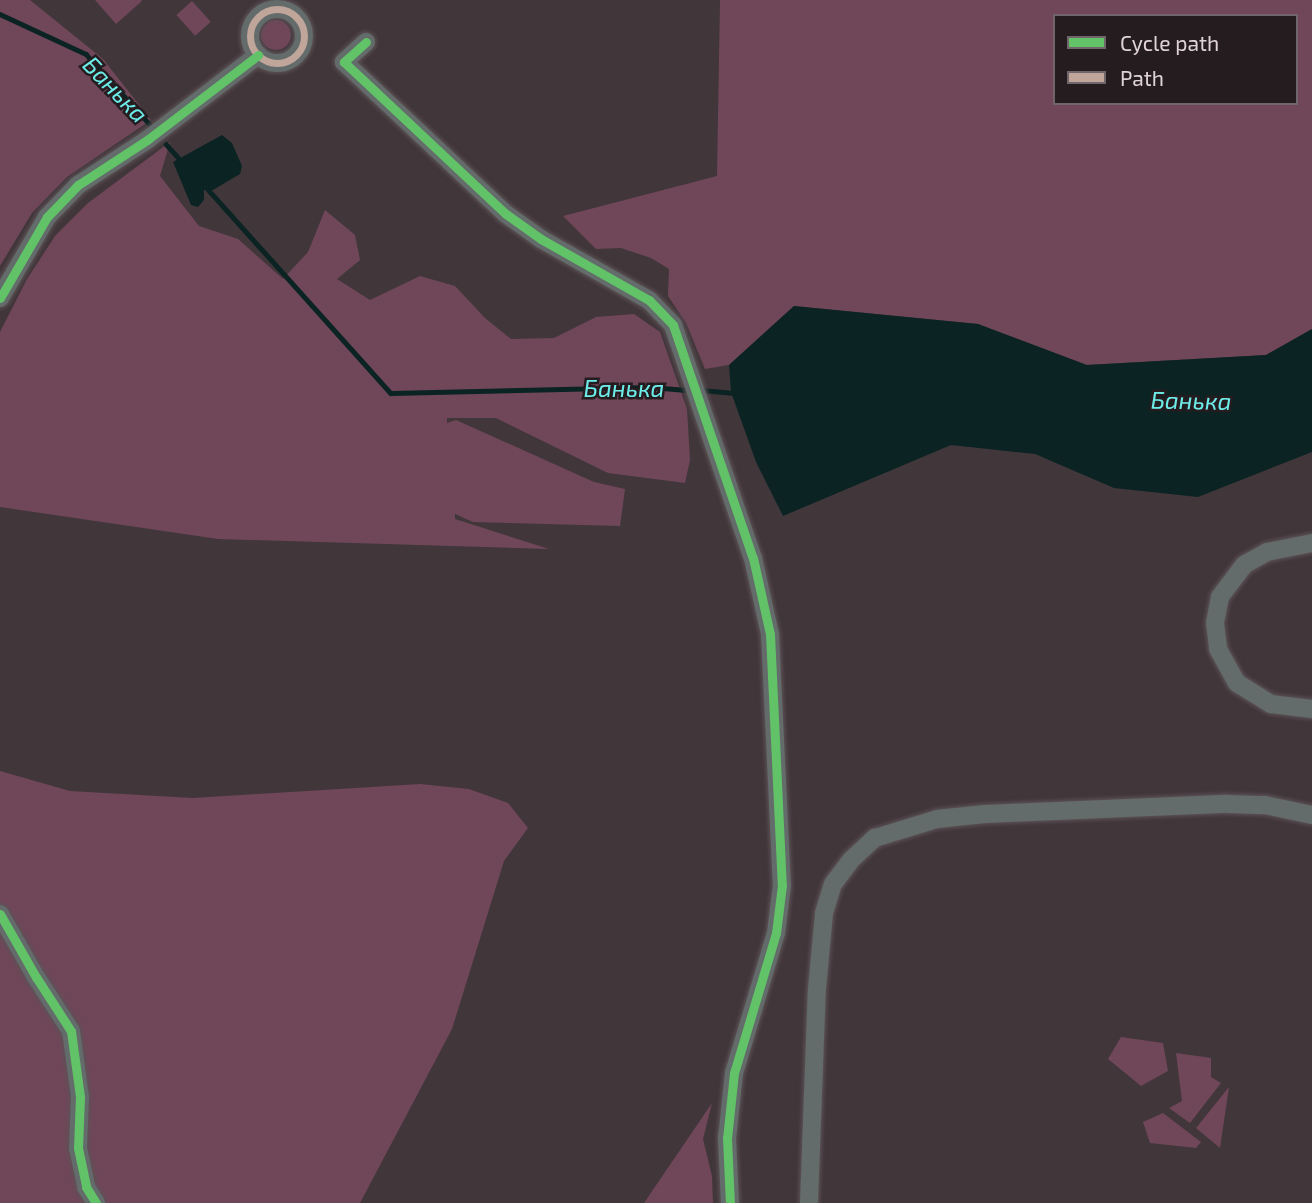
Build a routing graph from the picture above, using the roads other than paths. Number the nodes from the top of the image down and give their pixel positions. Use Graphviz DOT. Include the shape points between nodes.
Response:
graph roads {
  1 [pos="282,5"];
  2 [pos="366,42"];
  3 [pos="258,55"];
  4 [pos="0,298"];
  5 [pos="1312,543"];
  6 [pos="1312,709"];
  7 [pos="1312,815"];
  8 [pos="0,914"];
  9 [pos="96,1203"];
  10 [pos="730,1203"];
  11 [pos="809,1203"];
  1 -- 3 [label="street" via="257,18 250,41"];
  1 -- 3 [label="street" via="303,29 299,50 280,62"];
  2 -- 10 [label="street" via="344,62 506,214 649,300 673,325 753,558 770,634 782,885 776,933 734,1073 727,1138"];
  3 -- 4 [label="street" via="147,140 78,185 47,218"];
  5 -- 6 [label="street" via="1267,552 1244,565 1220,597 1215,623 1218,649 1237,683 1271,704"];
  7 -- 11 [label="street" via="1265,805 1228,804 985,814 937,819 875,838 833,884 824,913"];
  8 -- 9 [label="street" via="71,1031 80,1097 78,1148 86,1187"];
}
